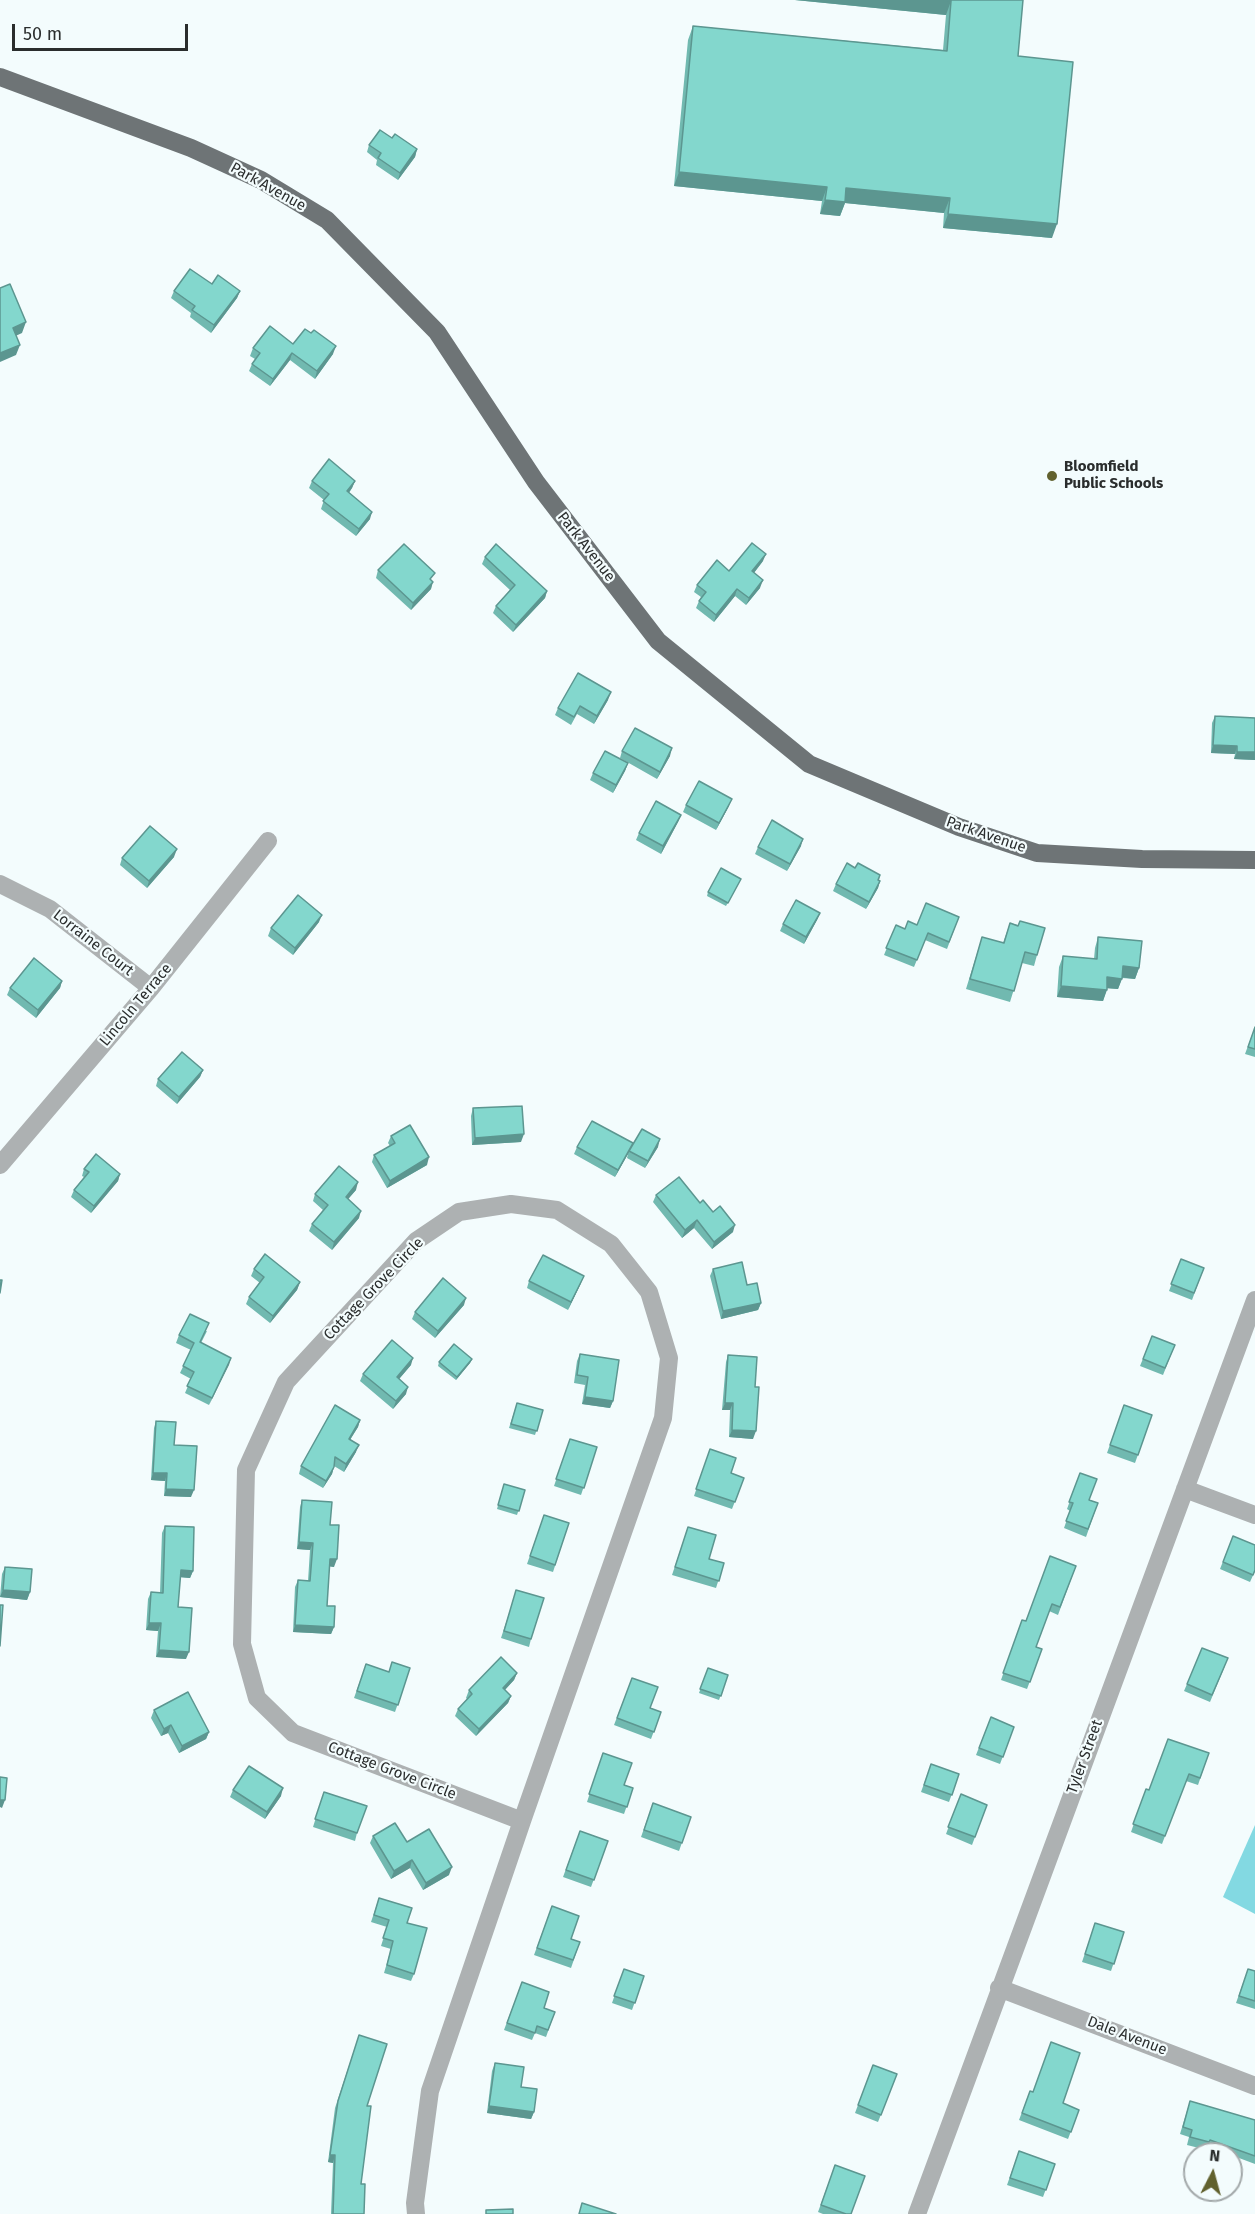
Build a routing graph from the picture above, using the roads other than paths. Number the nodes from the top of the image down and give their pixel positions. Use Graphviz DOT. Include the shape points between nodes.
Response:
graph roads {
  1 [pos="0,77"];
  2 [pos="268,841"];
  3 [pos="1255,860"];
  4 [pos="0,884"];
  5 [pos="151,988"];
  6 [pos="0,1165"];
  7 [pos="1255,1300"];
  8 [pos="1185,1489"];
  9 [pos="1255,1515"];
  10 [pos="522,1821"];
  11 [pos="999,1988"];
  12 [pos="1255,2085"];
  13 [pos="416,2214"];
  14 [pos="916,2214"];
  1 -- 3 [label="main road, Park Avenue" via="191,148 261,180 327,220 437,332 536,482 658,641 809,764 959,827 1037,853"];
  2 -- 5 [label="street, Lincoln Terrace"];
  4 -- 5 [label="street, Lorraine Court" via="50,909"];
  5 -- 6 [label="street, Lincoln Terrace"];
  7 -- 8 [label="street, Tyler Street"];
  8 -- 9 [label="street"];
  8 -- 11 [label="street, Tyler Street"];
  10 -- 10 [label="street, Cottage Grove Circle" via="663,1418 669,1358 649,1292 611,1244 557,1210 511,1204 459,1212 416,1241 286,1382 246,1470 242,1644 257,1698 293,1733"];
  10 -- 13 [label="street, Cottage Grove Circle" via="430,2091"];
  11 -- 12 [label="street, Dale Avenue"];
  11 -- 14 [label="street, Tyler Street"];
}
